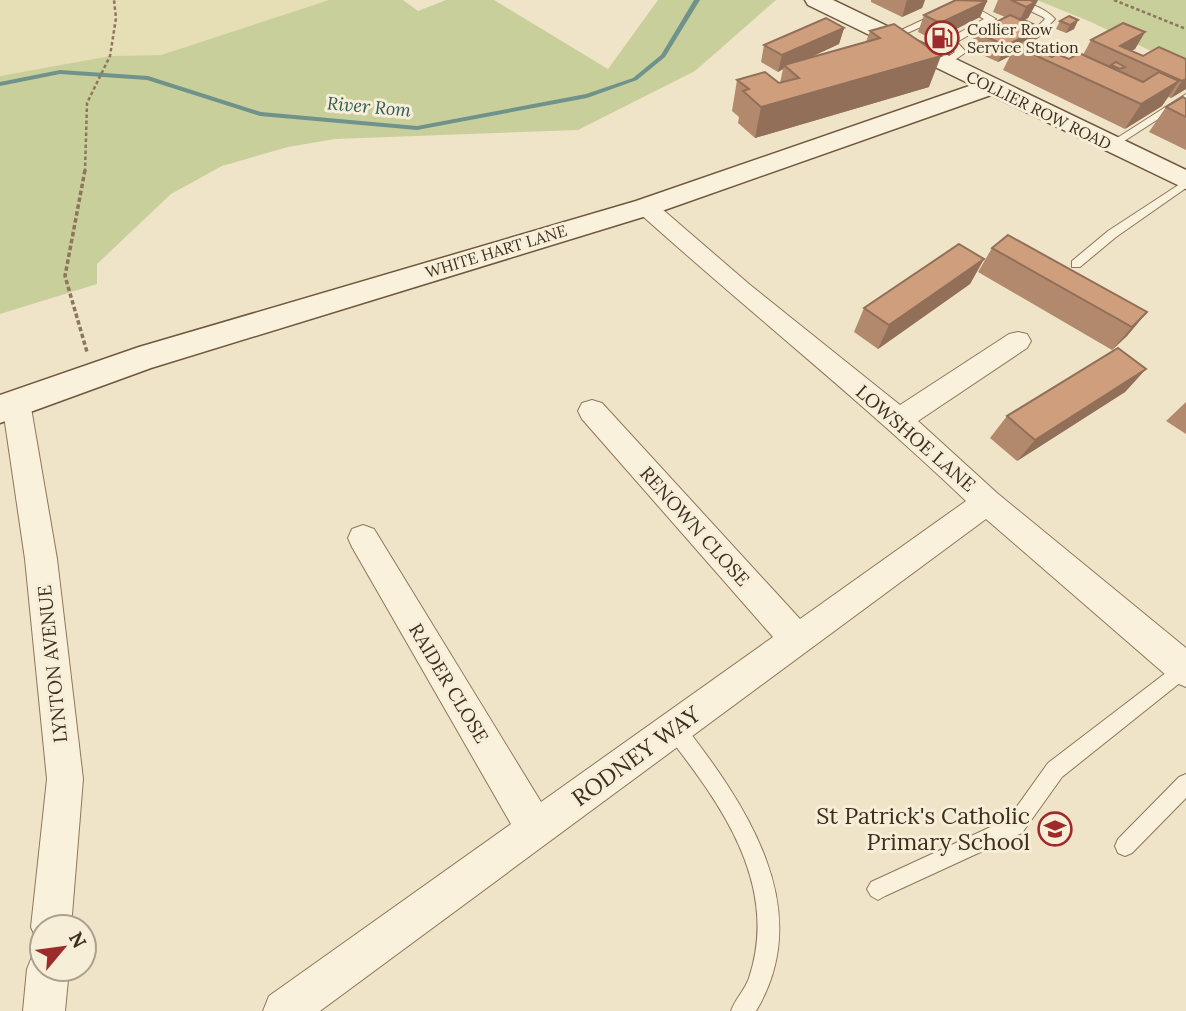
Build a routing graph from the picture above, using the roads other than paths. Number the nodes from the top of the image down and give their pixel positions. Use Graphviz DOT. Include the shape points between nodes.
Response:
graph roads {
  1 [pos="816,0"];
  2 [pos="974,0"];
  3 [pos="1012,0"];
  4 [pos="963,4"];
  5 [pos="1042,26"];
  6 [pos="891,37"];
  7 [pos="945,63"];
  8 [pos="990,86"];
  9 [pos="1186,97"];
  10 [pos="1111,145"];
  11 [pos="1186,182"];
  12 [pos="646,207"];
  13 [pos="1076,264"];
  14 [pos="1018,341"];
  15 [pos="8,406"];
  16 [pos="592,411"];
  17 [pos="899,420"];
  18 [pos="987,502"];
  19 [pos="363,538"];
  20 [pos="797,640"];
  21 [pos="1185,669"];
  22 [pos="674,728"];
  23 [pos="1186,784"];
  24 [pos="535,828"];
  25 [pos="1125,846"];
  26 [pos="878,890"];
  27 [pos="52,913"];
  28 [pos="47,983"];
  29 [pos="44,1011"];
  30 [pos="284,1011"];
  31 [pos="743,1011"];
  1 -- 6 [label="street, COLLIER ROW ROAD"];
  2 -- 4 [label="lane"];
  3 -- 5 [label="lane" via="1046,15 1050,19"];
  4 -- 6 [label="lane"];
  4 -- 7 [label="lane" via="991,19 951,41 961,52"];
  6 -- 7 [label="street, COLLIER ROW ROAD"];
  7 -- 8 [label="street, COLLIER ROW ROAD"];
  8 -- 10 [label="street, COLLIER ROW ROAD"];
  8 -- 12 [label="street, WHITE HART LANE"];
  9 -- 10 [label="lane"];
  10 -- 11 [label="street, COLLIER ROW ROAD"];
  11 -- 13 [label="lane"];
  12 -- 15 [label="street, WHITE HART LANE" via="94,375"];
  12 -- 17 [label="street, LOWSHOE LANE"];
  14 -- 17 [label="street"];
  15 -- 27 [label="street, LYNTON AVENUE" via="41,559 65,779"];
  16 -- 20 [label="street, RENOWN CLOSE"];
  17 -- 18 [label="street, LOWSHOE LANE"];
  18 -- 20 [label="street, RODNEY WAY"];
  18 -- 21 [label="street, LOWSHOE LANE"];
  19 -- 24 [label="street, RAIDER CLOSE"];
  20 -- 22 [label="street, RODNEY WAY"];
  21 -- 26 [label="lane" via="1055,770 1015,826"];
  22 -- 24 [label="street, RODNEY WAY"];
  22 -- 31 [label="lane" via="733,808 760,863 768,921 764,970"];
  23 -- 25 [label="lane"];
  24 -- 30 [label="street, RODNEY WAY"];
  28 -- 29 [label="street"];
}
